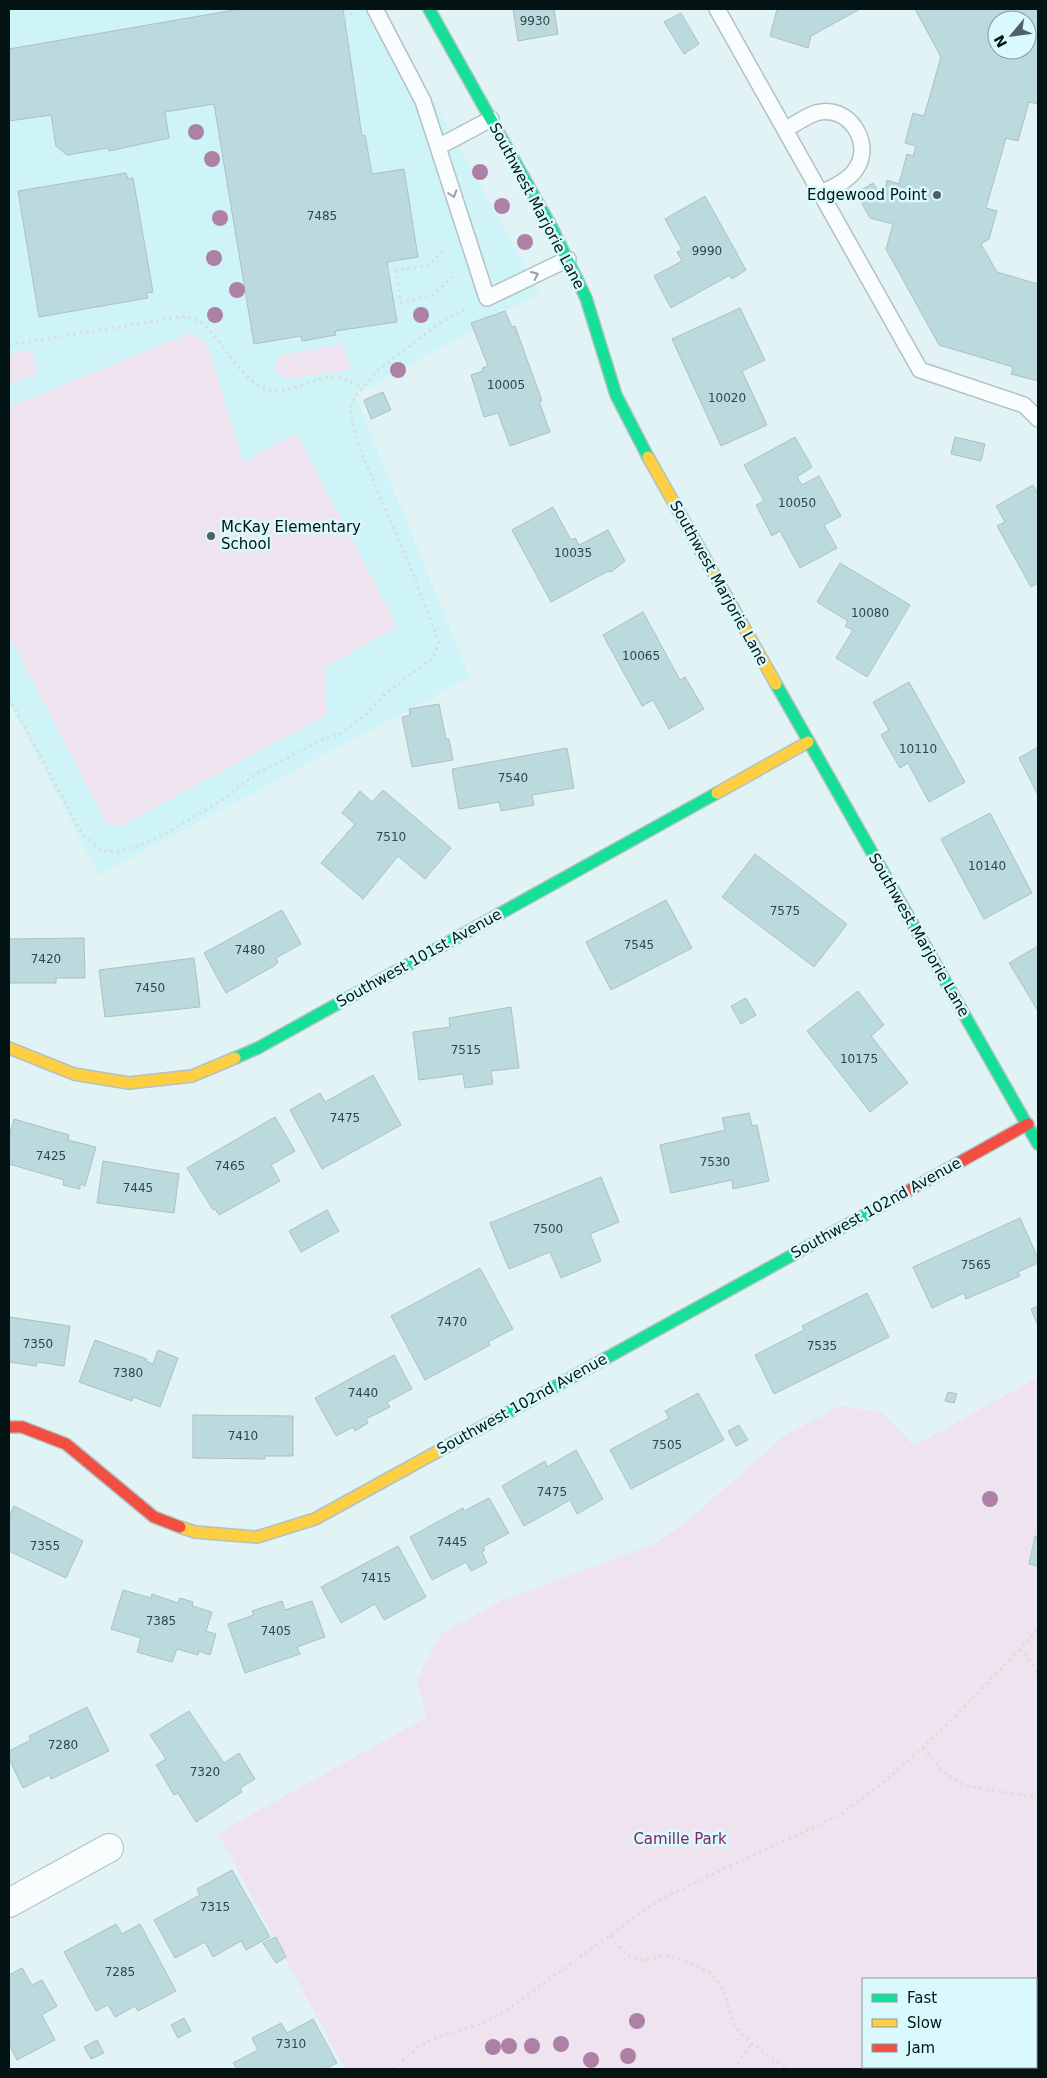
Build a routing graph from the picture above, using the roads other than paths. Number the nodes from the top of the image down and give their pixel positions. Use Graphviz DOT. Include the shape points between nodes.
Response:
graph roads {
  1 [pos="375,9"];
  2 [pos="429,9"];
  3 [pos="718,9"];
  4 [pos="491,119"];
  5 [pos="785,130"];
  6 [pos="438,148"];
  7 [pos="821,193"];
  8 [pos="568,260"];
  9 [pos="1038,419"];
  10 [pos="808,742"];
  11 [pos="9,1048"];
  12 [pos="1028,1124"];
  13 [pos="1038,1144"];
  14 [pos="9,1427"];
  15 [pos="109,1848"];
  16 [pos="9,1903"];
  1 -- 6 [label="lane" via="423,101"];
  2 -- 4 [label="street, Southwest Marjorie Lane"];
  3 -- 5 [label="lane"];
  4 -- 6 [label="lane"];
  4 -- 8 [label="street, Southwest Marjorie Lane"];
  5 -- 7 [label="lane"];
  5 -- 7 [label="lane" via="816,112 829,112 841,115 859,132 862,157 857,169"];
  6 -- 8 [label="lane, one-way" via="487,298"];
  7 -- 9 [label="lane" via="920,370 1024,405"];
  8 -- 10 [label="street, Southwest Marjorie Lane" via="586,298 616,395"];
  10 -- 11 [label="street, Southwest 101st Avenue" via="258,1048 192,1076 129,1083 74,1074"];
  10 -- 12 [label="street, Southwest Marjorie Lane"];
  12 -- 13 [label="street, Southwest Marjorie Lane"];
  12 -- 14 [label="street, Southwest 102nd Avenue" via="316,1519 257,1537 195,1532 154,1517 66,1444 22,1427"];
  15 -- 16 [label="street"];
}
